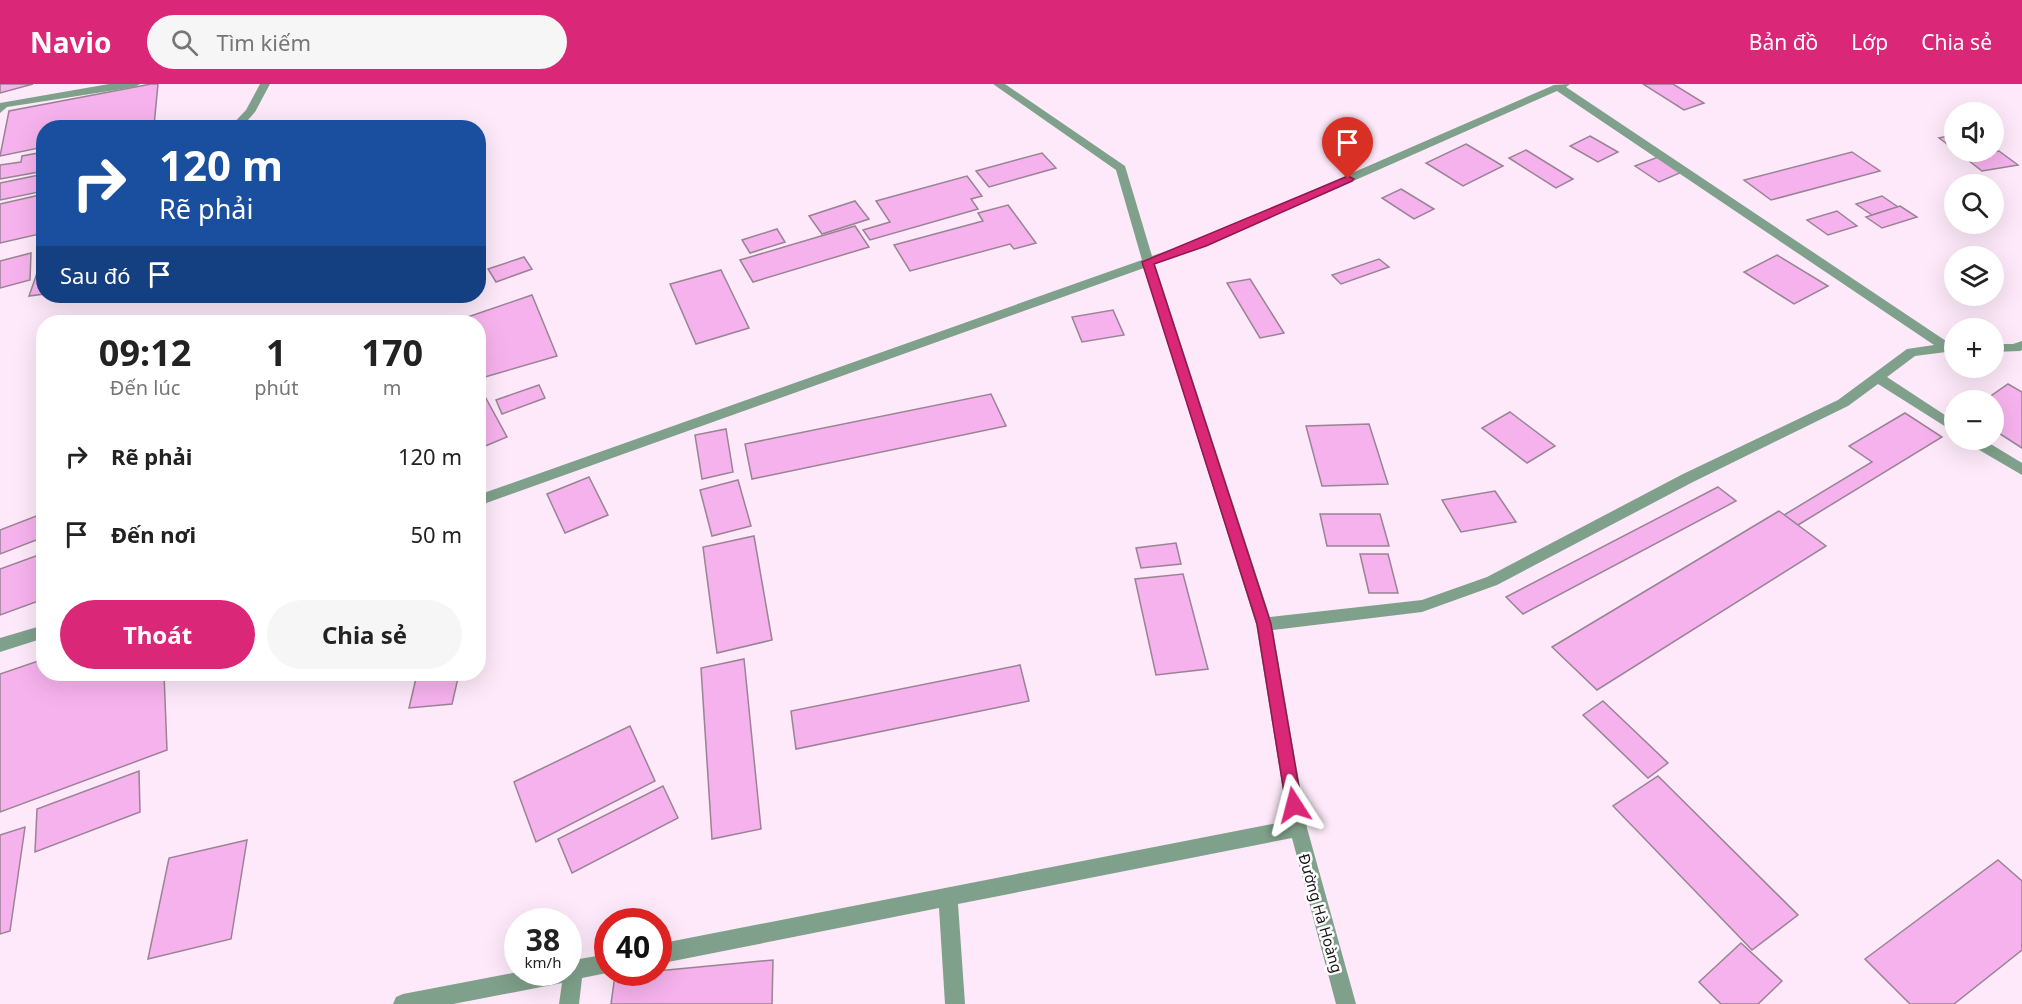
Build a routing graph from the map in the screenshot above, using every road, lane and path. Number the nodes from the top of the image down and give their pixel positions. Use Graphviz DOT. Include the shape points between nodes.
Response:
graph roads {
  1 [pos="135,84"];
  2 [pos="265,84"];
  3 [pos="998,84"];
  4 [pos="115,85"];
  5 [pos="1561,85"];
  6 [pos="0,110"];
  7 [pos="242,120"];
  8 [pos="1148,262"];
  9 [pos="1944,343"];
  10 [pos="2022,345"];
  11 [pos="1944,348"];
  12 [pos="2004,348"];
  13 [pos="1877,377"];
  14 [pos="1944,421"];
  15 [pos="1990,450"];
  16 [pos="2022,470"];
  17 [pos="486,498"];
  18 [pos="1264,624"];
  19 [pos="36,634"];
  20 [pos="0,645"];
  21 [pos="1298,828"];
  22 [pos="948,896"];
  23 [pos="672,951"];
  24 [pos="504,984"];
  25 [pos="569,986"];
  26 [pos="403,1004"];
  27 [pos="569,1004"];
  28 [pos="955,1004"];
  29 [pos="1346,1004"];
  1 -- 4 [label="street"];
  2 -- 7 [label="street"];
  3 -- 8 [label="street, Đường Hà Hoàng" via="1121,168"];
  4 -- 6 [label="street" via="3,105"];
  5 -- 8 [label="street" via="1202,243"];
  5 -- 9 [label="street"];
  8 -- 17 [label="street"];
  8 -- 18 [label="street, Đường Hà Hoàng"];
  10 -- 12 [label="street"];
  11 -- 13 [label="street" via="1912,352"];
  13 -- 14 [label="street"];
  13 -- 18 [label="street" via="1843,403 1688,478 1492,581 1422,606"];
  15 -- 16 [label="street"];
  18 -- 21 [label="street, Đường Hà Hoàng"];
  19 -- 20 [label="street"];
  21 -- 22 [label="street"];
  21 -- 29 [label="street, Đường Hà Hoàng"];
  22 -- 23 [label="street"];
  22 -- 28 [label="street"];
  24 -- 26 [label="street"];
  25 -- 27 [label="street"];
}
